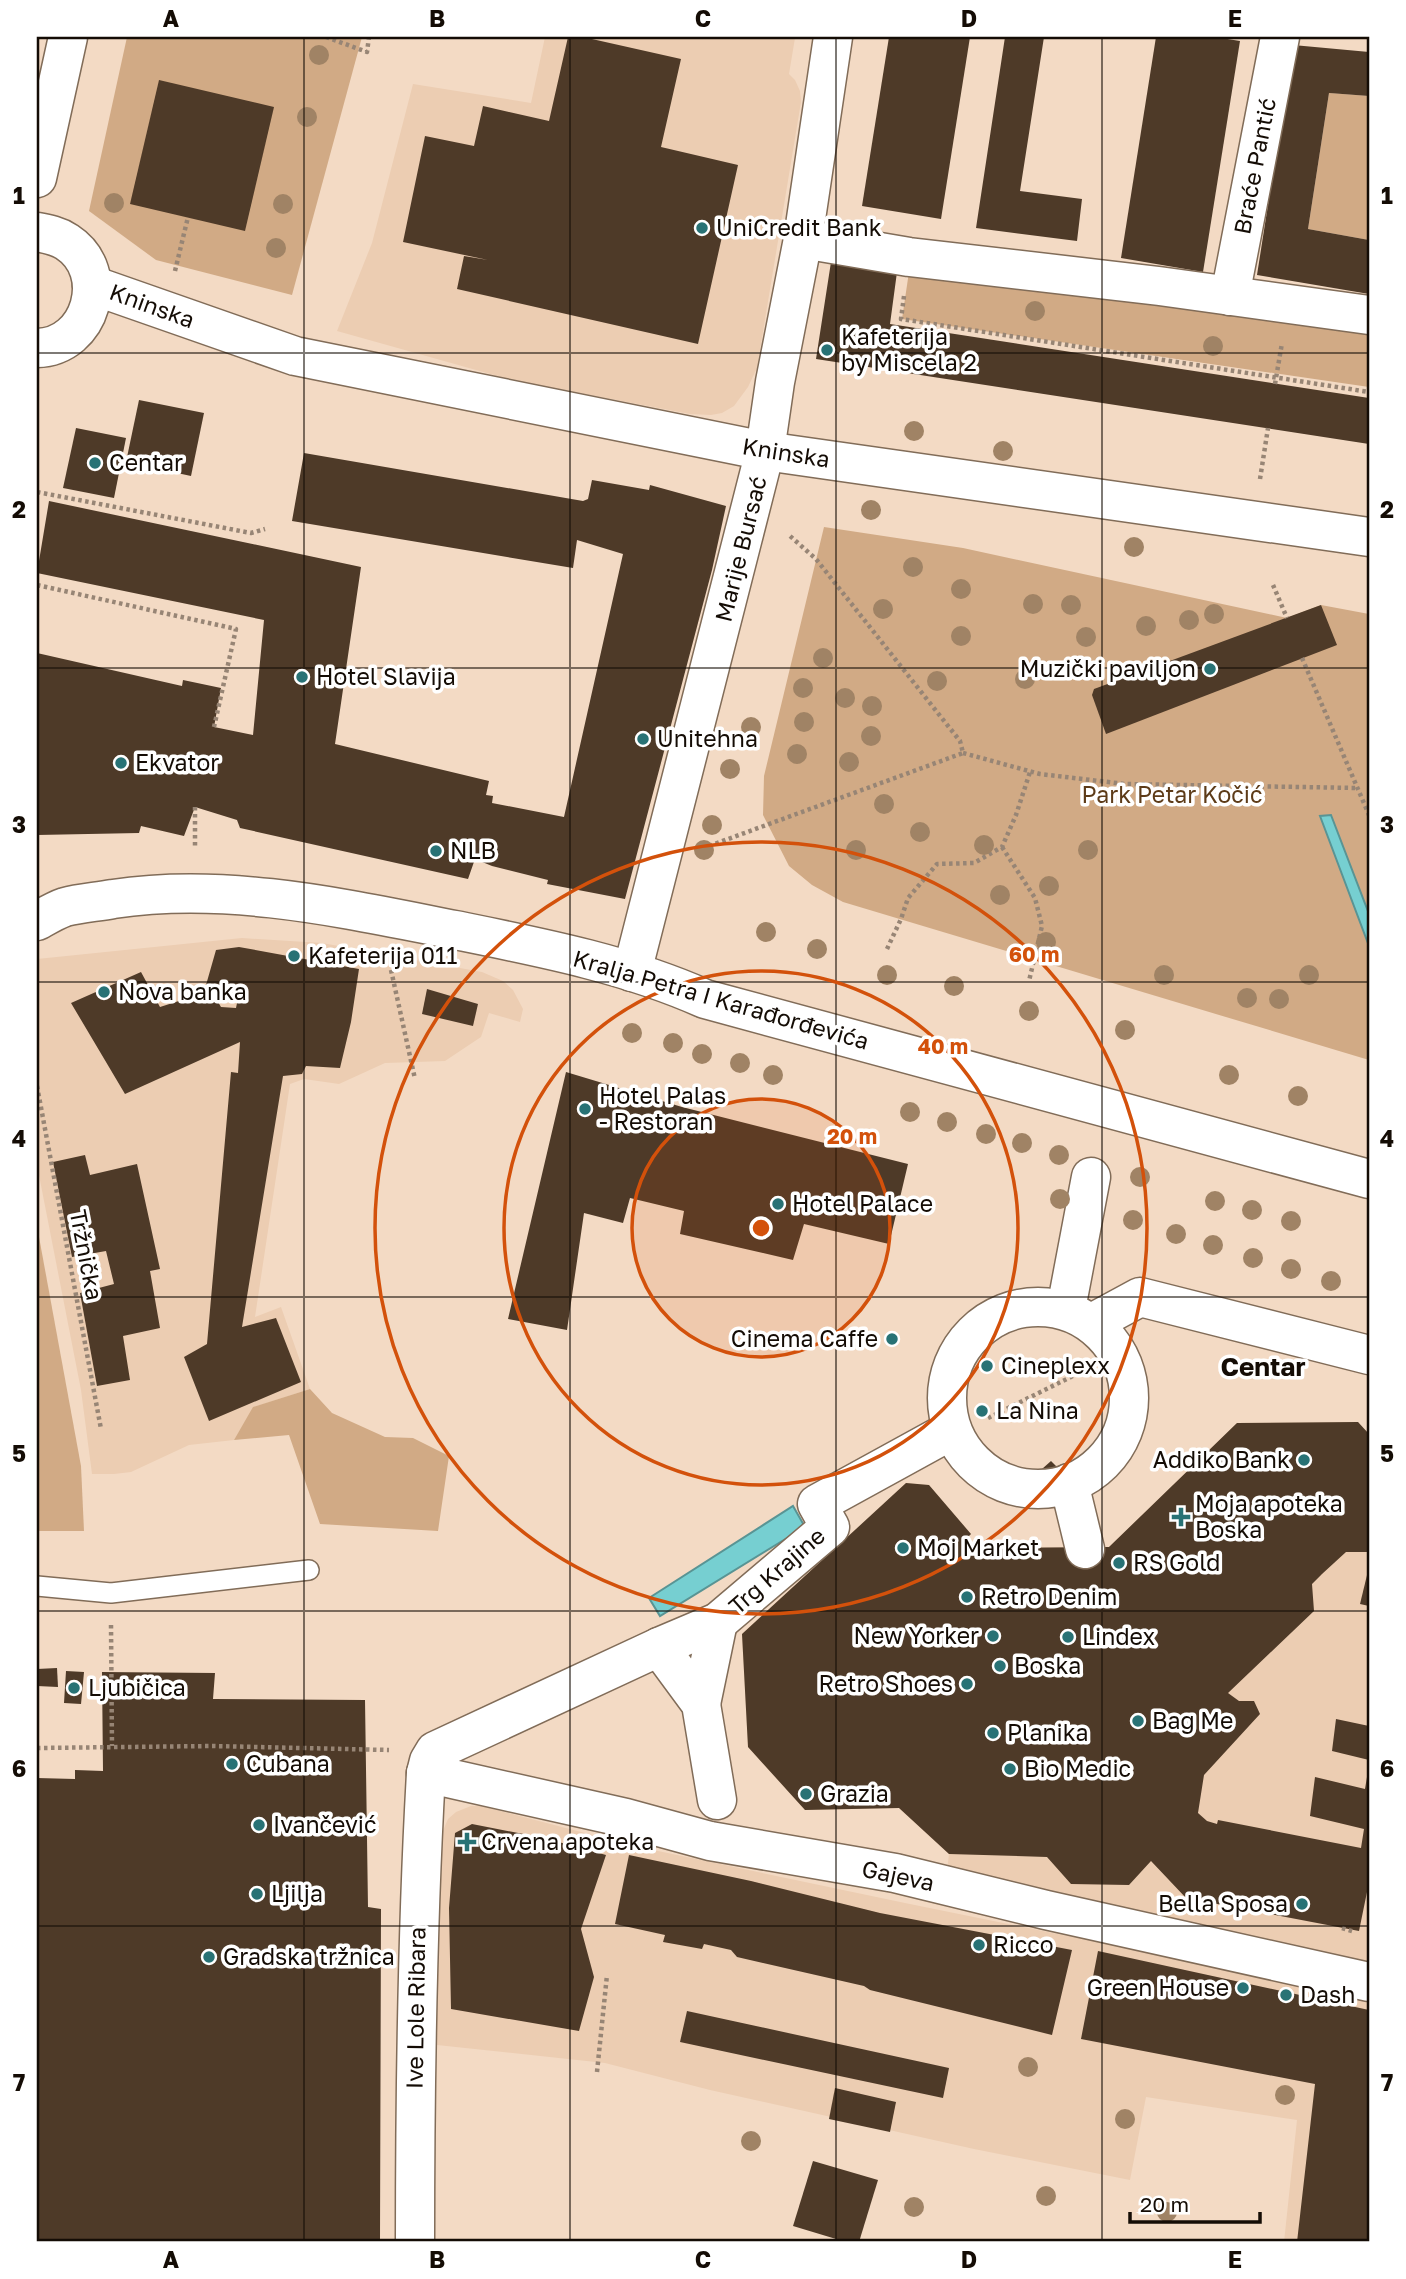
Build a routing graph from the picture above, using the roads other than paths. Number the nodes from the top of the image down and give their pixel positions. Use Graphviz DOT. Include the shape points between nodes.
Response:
graph roads {
  1 [pos="68,37"];
  2 [pos="832,37"];
  3 [pos="1280,37"];
  4 [pos="37,178"];
  5 [pos="42,228"];
  6 [pos="803,239"];
  7 [pos="1230,296"];
  8 [pos="89,301"];
  9 [pos="1369,315"];
  10 [pos="37,348"];
  11 [pos="765,451"];
  12 [pos="1369,537"];
  13 [pos="45,910"];
  14 [pos="632,972"];
  15 [pos="1091,1177"];
  16 [pos="1369,1179"];
  17 [pos="1079,1317"];
  18 [pos="1369,1355"];
  19 [pos="950,1431"];
  20 [pos="1069,1483"];
  21 [pos="1085,1549"];
  22 [pos="309,1570"];
  23 [pos="37,1586"];
  24 [pos="718,1622"];
  25 [pos="659,1647"];
  26 [pos="701,1704"];
  27 [pos="430,1762"];
  28 [pos="717,1800"];
  29 [pos="1369,1982"];
  30 [pos="415,2242"];
  1 -- 4 [label="street"];
  2 -- 6 [label="street, Marije Bursać"];
  3 -- 7 [label="street, Braće Pantić"];
  5 -- 8 [label="street" via="80,254 89,268"];
  6 -- 7 [label="street" via="909,257"];
  6 -- 11 [label="street, Marije Bursać"];
  7 -- 9 [label="street"];
  8 -- 10 [label="street" via="76,332 61,343"];
  8 -- 11 [label="street, Kninska" via="211,328 295,356"];
  11 -- 12 [label="street, Kninska"];
  11 -- 14 [label="street, Marije Bursać"];
  13 -- 14 [label="street, Kralja Petra I Karađorđevića" via="148,894 250,895 500,939"];
  14 -- 16 [label="street, Kralja Petra I Karađorđevića" via="705,999"];
  15 -- 17 [label="street"];
  17 -- 18 [label="street" via="1140,1297"];
  17 -- 19 [label="street" via="1037,1306 1008,1311 982,1325 963,1347 950,1373"];
  17 -- 20 [label="street" via="1115,1346 1128,1375 1130,1406 1122,1436 1104,1462"];
  19 -- 20 [label="street" via="967,1458 990,1477 1018,1488 1048,1490"];
  19 -- 24 [label="street, Trg Krajine" via="817,1504 830,1527"];
  20 -- 21 [label="street"];
  22 -- 23 [label="lane" via="111,1593"];
  24 -- 25 [label="street, Trg Krajine"];
  24 -- 26 [label="street, Trg Krajine"];
  25 -- 26 [label="street, Trg Krajine"];
  25 -- 27 [label="street, Trg Krajine"];
  26 -- 28 [label="street, Trg Krajine"];
  27 -- 29 [label="street, Gajeva" via="710,1842 895,1873"];
  27 -- 30 [label="street, Ive Lole Ribara" via="419,1899"];
}
